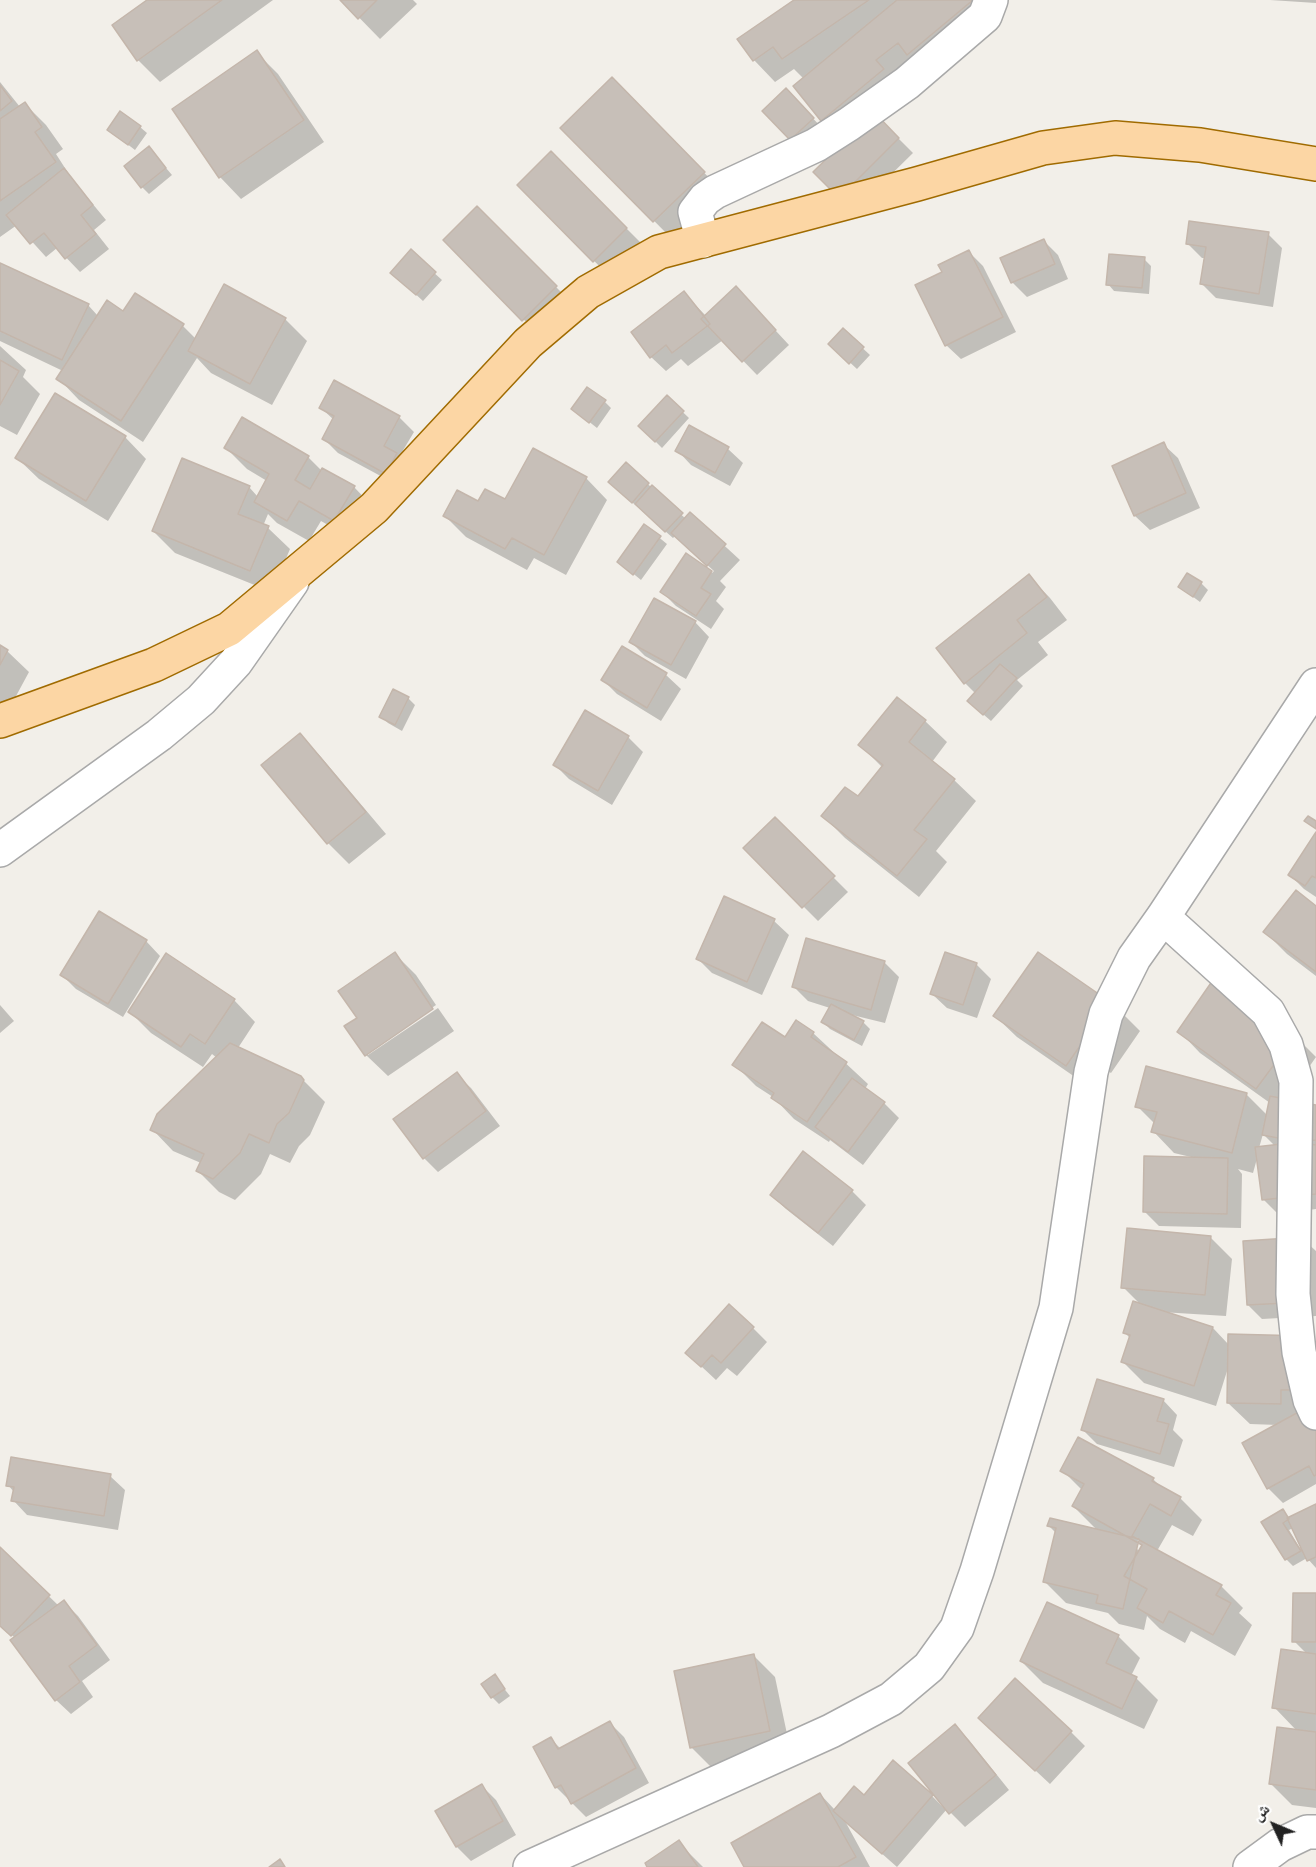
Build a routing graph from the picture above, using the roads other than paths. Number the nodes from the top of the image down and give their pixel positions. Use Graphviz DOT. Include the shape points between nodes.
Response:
graph roads {
  1 [pos="991,0"];
  2 [pos="1316,164"];
  3 [pos="703,241"];
  4 [pos="298,574"];
  5 [pos="1315,688"];
  6 [pos="0,721"];
  7 [pos="0,850"];
  8 [pos="1163,917"];
  9 [pos="1316,1413"];
  10 [pos="1316,1832"];
  11 [pos="530,1867"];
  12 [pos="1250,1867"];
  1 -- 3 [label="street" via="985,16 907,83 849,124 816,145 705,199 695,212"];
  2 -- 3 [label="main road" via="1200,145 1115,138 1042,148"];
  3 -- 4 [label="main road" via="659,252 588,292 528,343 374,508"];
  4 -- 6 [label="main road" via="229,629 154,665"];
  4 -- 7 [label="street" via="236,662 201,700"];
  5 -- 8 [label="street"];
  8 -- 9 [label="street" via="1268,1012 1286,1045 1296,1081 1293,1294 1299,1352"];
  8 -- 11 [label="street" via="1134,958 1106,1014 1091,1072 1056,1308 957,1629 929,1667 881,1704 831,1731"];
  10 -- 12 [label="street" via="1280,1845"];
}
